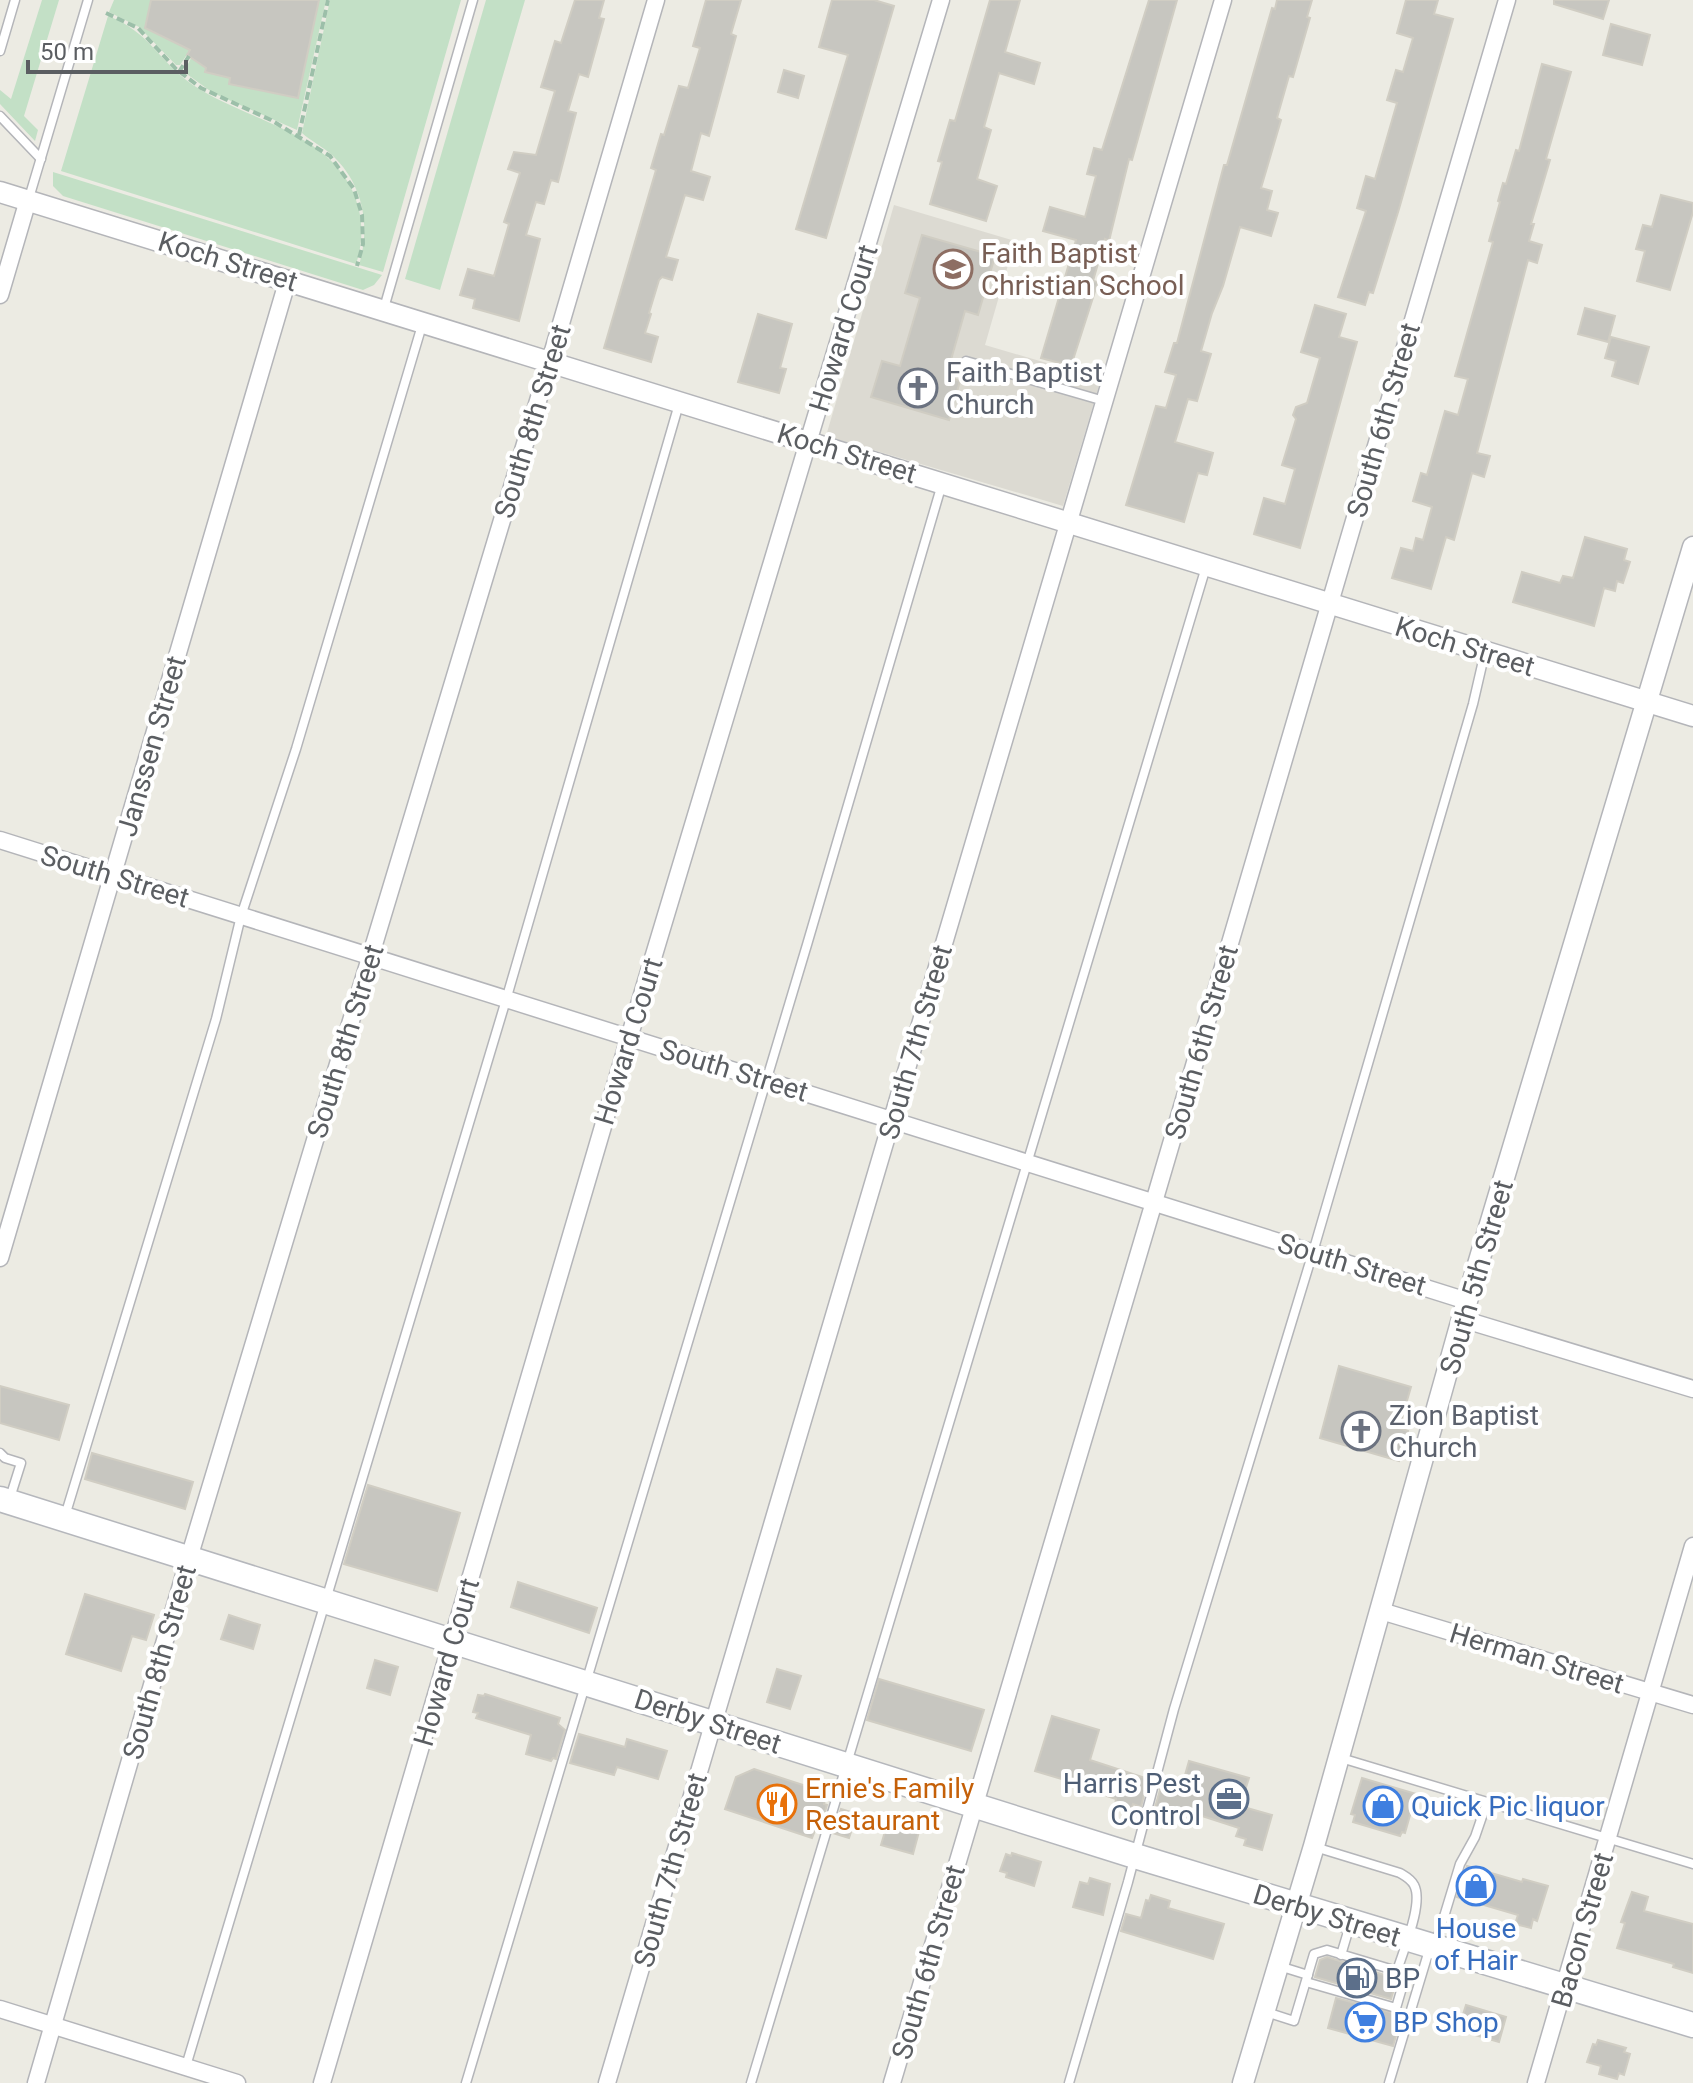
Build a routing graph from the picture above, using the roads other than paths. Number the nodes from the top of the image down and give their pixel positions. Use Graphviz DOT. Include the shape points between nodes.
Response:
graph roads {
  1 [pos="15,0"];
  2 [pos="88,0"];
  3 [pos="473,0"];
  4 [pos="656,0"];
  5 [pos="941,0"];
  6 [pos="1223,0"];
  7 [pos="1507,0"];
  8 [pos="0,51"];
  9 [pos="0,116"];
  10 [pos="41,159"];
  11 [pos="0,192"];
  12 [pos="28,200"];
  13 [pos="288,279"];
  14 [pos="0,295"];
  15 [pos="383,309"];
  16 [pos="423,321"];
  17 [pos="550,361"];
  18 [pos="966,361"];
  19 [pos="680,401"];
  20 [pos="1105,401"];
  21 [pos="809,442"];
  22 [pos="942,483"];
  23 [pos="1069,522"];
  24 [pos="1693,547"];
  25 [pos="1206,565"];
  26 [pos="1330,604"];
  27 [pos="1485,652"];
  28 [pos="1648,703"];
  29 [pos="1693,716"];
  30 [pos="0,840"];
  31 [pos="113,876"];
  32 [pos="241,916"];
  33 [pos="370,957"];
  34 [pos="506,1000"];
  35 [pos="629,1038"];
  36 [pos="768,1081"];
  37 [pos="892,1120"];
  38 [pos="1028,1163"];
  39 [pos="1154,1202"];
  40 [pos="1313,1252"];
  41 [pos="0,1258"];
  42 [pos="1465,1310"];
  43 [pos="1693,1389"];
  44 [pos="0,1453"];
  45 [pos="5,1501"];
  46 [pos="64,1519"];
  47 [pos="1693,1546"];
  48 [pos="189,1558"];
  49 [pos="326,1600"];
  50 [pos="1381,1611"];
  51 [pos="453,1639"];
  52 [pos="585,1682"];
  53 [pos="1651,1692"];
  54 [pos="1693,1705"];
  55 [pos="713,1723"];
  56 [pos="1339,1758"];
  57 [pos="845,1765"];
  58 [pos="1487,1802"];
  59 [pos="974,1805"];
  60 [pos="1609,1838"];
  61 [pos="1314,1846"];
  62 [pos="1135,1856"];
  63 [pos="1693,1864"];
  64 [pos="1297,1906"];
  65 [pos="1351,1922"];
  66 [pos="1424,1944"];
  67 [pos="1341,1955"];
  68 [pos="1279,1966"];
  69 [pos="1397,1971"];
  70 [pos="1307,1978"];
  71 [pos="1565,1987"];
  72 [pos="0,2009"];
  73 [pos="1265,2012"];
  74 [pos="1693,2025"];
  75 [pos="53,2026"];
  76 [pos="185,2067"];
  77 [pos="36,2083"];
  78 [pos="237,2083"];
  79 [pos="322,2083"];
  80 [pos="466,2083"];
  81 [pos="607,2083"];
  82 [pos="751,2083"];
  83 [pos="892,2083"];
  84 [pos="1069,2083"];
  85 [pos="1243,2083"];
  86 [pos="1389,2083"];
  87 [pos="1536,2083"];
  1 -- 8 [label="lane"];
  2 -- 10 [label="lane"];
  3 -- 15 [label="lane"];
  4 -- 17 [label="street, South 8th Street"];
  5 -- 21 [label="street, Howard Court"];
  6 -- 20 [label="street, South 7th Street"];
  7 -- 26 [label="street, South 6th Street"];
  9 -- 10 [label="lane"];
  10 -- 12 [label="lane"];
  11 -- 12 [label="street, Koch Street"];
  12 -- 13 [label="street, Koch Street"];
  12 -- 14 [label="street"];
  13 -- 15 [label="street, Koch Street"];
  13 -- 31 [label="street, Janssen Street"];
  15 -- 16 [label="street, Koch Street"];
  16 -- 17 [label="street, Koch Street"];
  16 -- 32 [label="lane"];
  17 -- 19 [label="street, Koch Street"];
  17 -- 33 [label="street, South 8th Street"];
  18 -- 20 [label="lane"];
  19 -- 21 [label="street, Koch Street"];
  19 -- 34 [label="lane"];
  20 -- 23 [label="street, South 7th Street"];
  21 -- 22 [label="street, Koch Street"];
  21 -- 35 [label="street, Howard Court"];
  22 -- 23 [label="street, Koch Street"];
  22 -- 36 [label="lane"];
  23 -- 25 [label="street, Koch Street"];
  23 -- 37 [label="street, South 7th Street"];
  24 -- 28 [label="street, South 5th Street"];
  25 -- 26 [label="street, Koch Street"];
  25 -- 38 [label="lane"];
  26 -- 27 [label="street, Koch Street"];
  26 -- 39 [label="street, South 6th Street"];
  27 -- 28 [label="street, Koch Street"];
  27 -- 40 [label="lane"];
  28 -- 29 [label="street, Koch Street"];
  28 -- 42 [label="street, South 5th Street"];
  30 -- 31 [label="street, South Street"];
  31 -- 32 [label="street, South Street"];
  31 -- 41 [label="street, Janssen Street"];
  32 -- 33 [label="street, South Street"];
  32 -- 46 [label="lane" via="216,1019"];
  33 -- 34 [label="street, South Street"];
  33 -- 48 [label="street, South 8th Street"];
  34 -- 35 [label="street, South Street"];
  34 -- 49 [label="lane"];
  35 -- 36 [label="street, South Street"];
  35 -- 51 [label="street, Howard Court"];
  36 -- 37 [label="street, South Street"];
  36 -- 52 [label="lane"];
  37 -- 38 [label="street, South Street"];
  37 -- 55 [label="street, South 7th Street"];
  38 -- 39 [label="street, South Street"];
  38 -- 57 [label="lane"];
  39 -- 40 [label="street, South Street"];
  39 -- 59 [label="street, South 6th Street"];
  40 -- 42 [label="street, South Street"];
  40 -- 62 [label="lane" via="1174,1709"];
  42 -- 43 [label="street, South Street"];
  42 -- 50 [label="street, South 5th Street"];
  44 -- 45 [label="lane" via="21,1463"];
  45 -- 46 [label="main road, Derby Street"];
  46 -- 48 [label="main road, Derby Street"];
  47 -- 53 [label="street, Bacon Street"];
  48 -- 49 [label="main road, Derby Street"];
  48 -- 75 [label="street, South 8th Street"];
  49 -- 51 [label="main road, Derby Street"];
  49 -- 76 [label="lane"];
  50 -- 53 [label="street, Herman Street"];
  50 -- 56 [label="street, South 5th Street"];
  51 -- 52 [label="main road, Derby Street"];
  51 -- 79 [label="street, Howard Court"];
  52 -- 55 [label="main road, Derby Street"];
  52 -- 80 [label="lane"];
  53 -- 54 [label="street, Herman Street"];
  53 -- 60 [label="street, Bacon Street"];
  55 -- 57 [label="main road, Derby Street"];
  55 -- 81 [label="street, South 7th Street"];
  56 -- 58 [label="lane"];
  56 -- 61 [label="street, South 5th Street"];
  57 -- 59 [label="main road, Derby Street"];
  57 -- 82 [label="lane"];
  58 -- 60 [label="lane"];
  58 -- 66 [label="lane"];
  59 -- 62 [label="main road, Derby Street"];
  59 -- 83 [label="street, South 6th Street"];
  60 -- 63 [label="lane"];
  60 -- 71 [label="street, Bacon Street"];
  61 -- 64 [label="street, South 5th Street"];
  61 -- 66 [label="lane" via="1409,1878 1415,1886"];
  62 -- 64 [label="main road, Derby Street"];
  62 -- 84 [label="lane"];
  64 -- 65 [label="main road, Derby Street"];
  64 -- 68 [label="street, South 5th Street"];
  65 -- 66 [label="main road, Derby Street"];
  65 -- 67 [label="lane"];
  66 -- 69 [label="lane"];
  66 -- 71 [label="main road, Derby Street"];
  66 -- 86 [label="lane"];
  67 -- 69 [label="lane"];
  67 -- 70 [label="lane" via="1327,1950 1314,1954"];
  68 -- 70 [label="lane"];
  68 -- 73 [label="street, South 5th Street"];
  69 -- 70 [label="lane" via="1406,1974 1396,2008"];
  70 -- 73 [label="lane" via="1294,2021"];
  71 -- 74 [label="main road, Derby Street"];
  71 -- 87 [label="street, Bacon Street"];
  72 -- 75 [label="street"];
  73 -- 85 [label="street, South 5th Street"];
  75 -- 76 [label="street"];
  75 -- 77 [label="street, South 8th Street"];
  76 -- 78 [label="street"];
}
